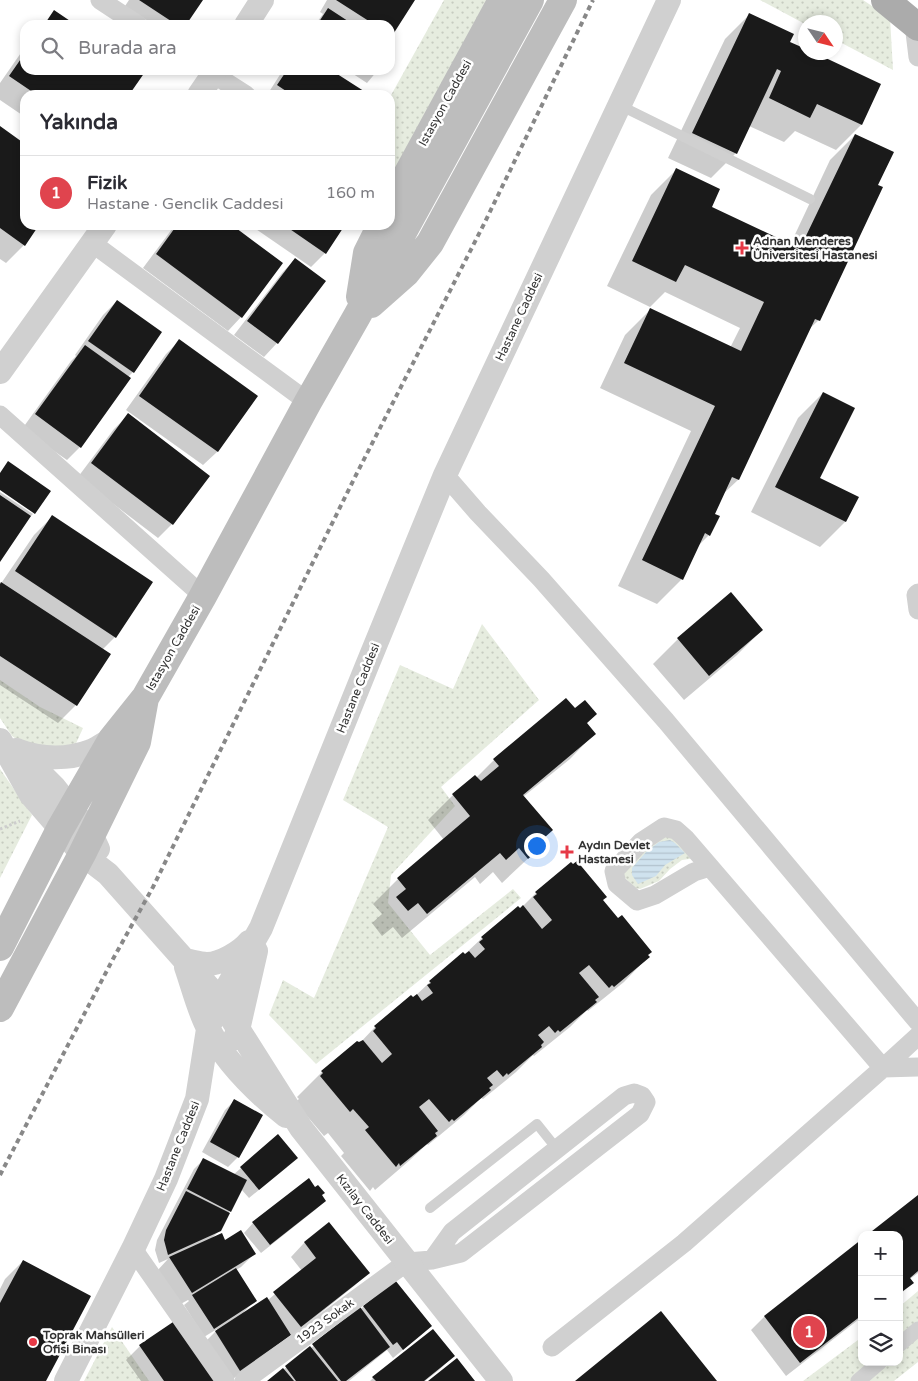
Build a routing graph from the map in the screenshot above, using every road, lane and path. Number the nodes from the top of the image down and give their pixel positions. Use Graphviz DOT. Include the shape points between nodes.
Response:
graph roads {
  1 [pos="100,0"];
  2 [pos="262,0"];
  3 [pos="502,0"];
  4 [pos="530,0"];
  5 [pos="563,0"];
  6 [pos="668,0"];
  7 [pos="885,0"];
  8 [pos="130,20"];
  9 [pos="249,20"];
  10 [pos="917,24"];
  11 [pos="918,57"];
  12 [pos="210,75"];
  13 [pos="218,75"];
  14 [pos="201,90"];
  15 [pos="239,90"];
  16 [pos="619,105"];
  17 [pos="395,190"];
  18 [pos="810,199"];
  19 [pos="378,230"];
  20 [pos="99,234"];
  21 [pos="357,316"];
  22 [pos="0,372"];
  23 [pos="308,402"];
  24 [pos="0,416"];
  25 [pos="445,475"];
  26 [pos="918,593"];
  27 [pos="203,596"];
  28 [pos="918,610"];
  29 [pos="145,698"];
  30 [pos="0,733"];
  31 [pos="112,738"];
  32 [pos="9,745"];
  33 [pos="66,819"];
  34 [pos="20,821"];
  35 [pos="0,829"];
  36 [pos="87,844"];
  37 [pos="710,867"];
  38 [pos="261,928"];
  39 [pos="0,947"];
  40 [pos="184,960"];
  41 [pos="220,1000"];
  42 [pos="0,1008"];
  43 [pos="918,1022"];
  44 [pos="208,1029"];
  45 [pos="238,1030"];
  46 [pos="918,1036"];
  47 [pos="226,1057"];
  48 [pos="883,1068"];
  49 [pos="918,1068"];
  50 [pos="302,1128"];
  51 [pos="557,1149"];
  52 [pos="430,1208"];
  53 [pos="133,1249"];
  54 [pos="432,1260"];
  55 [pos="407,1262"];
  56 [pos="918,1329"];
  57 [pos="903,1342"];
  58 [pos="552,1347"];
  59 [pos="875,1366"];
  60 [pos="66,1381"];
  61 [pos="225,1381"];
  62 [pos="244,1381"];
  63 [pos="501,1381"];
  64 [pos="858,1381"];
  1 -- 8 [label="street"];
  2 -- 9 [label="street"];
  3 -- 17 [label="main road, Istasyon Caddesi"];
  4 -- 21 [label="main road, Istasyon Caddesi"];
  5 -- 21 [label="main road" via="430,243 406,273"];
  6 -- 16 [label="street, Hastane Caddesi"];
  7 -- 10 [label="main road"];
  10 -- 11 [label="street"];
  12 -- 14 [label="street"];
  13 -- 15 [label="street"];
  16 -- 18 [label="lane"];
  16 -- 25 [label="street, Hastane Caddesi"];
  19 -- 21 [label="main road" via="367,253"];
  20 -- 22 [label="street"];
  20 -- 23 [label="street"];
  21 -- 23 [label="main road, Istasyon Caddesi"];
  23 -- 27 [label="main road, Istasyon Caddesi"];
  24 -- 27 [label="street"];
  25 -- 38 [label="street, Hastane Caddesi"];
  25 -- 43 [label="street" via="666,721"];
  26 -- 28 [label="street"];
  27 -- 29 [label="main road, Istasyon Caddesi"];
  29 -- 31 [label="main road"];
  29 -- 36 [label="main road, Istasyon Caddesi" via="137,742"];
  30 -- 32 [label="street, Kızılay Caddesi"];
  31 -- 32 [label="street" via="92,750 69,757 42,757"];
  31 -- 33 [label="main road"];
  32 -- 33 [label="street, Kızılay Caddesi" via="54,787"];
  33 -- 36 [label="street, Kızılay Caddesi"];
  33 -- 39 [label="main road"];
  34 -- 35 [label="path"];
  36 -- 40 [label="street, Kızılay Caddesi" via="108,874"];
  36 -- 42 [label="main road, Istasyon Caddesi"];
  37 -- 37 [label="street" via="676,830 664,827 641,842 614,870 617,884 637,901"];
  37 -- 48 [label="street"];
  38 -- 40 [label="street" via="243,949 222,960 208,965"];
  38 -- 41 [label="street, Hastane Caddesi"];
  38 -- 45 [label="street"];
  40 -- 41 [label="street, Kızılay Caddesi"];
  40 -- 44 [label="street"];
  41 -- 44 [label="street, Hastane Caddesi"];
  41 -- 45 [label="street, Kızılay Caddesi"];
  44 -- 47 [label="street"];
  44 -- 53 [label="street, Hastane Caddesi" via="197,1099 166,1179"];
  45 -- 47 [label="street"];
  45 -- 50 [label="street, Kızılay Caddesi"];
  46 -- 48 [label="street"];
  47 -- 50 [label="street" via="260,1095"];
  48 -- 49 [label="street"];
  48 -- 58 [label="street" via="684,1244"];
  50 -- 55 [label="street, Kızılay Caddesi"];
  51 -- 52 [label="lane" via="537,1124"];
  51 -- 54 [label="street" via="452,1232"];
  51 -- 54 [label="street" via="624,1096 634,1093 646,1102 640,1114 461,1253"];
  53 -- 60 [label="street, Hastane Caddesi"];
  53 -- 61 [label="street"];
  54 -- 55 [label="street"];
  55 -- 62 [label="street, 1923 Sokak"];
  55 -- 63 [label="street, Kızılay Caddesi"];
  56 -- 57 [label="street"];
  59 -- 64 [label="street"];
}
